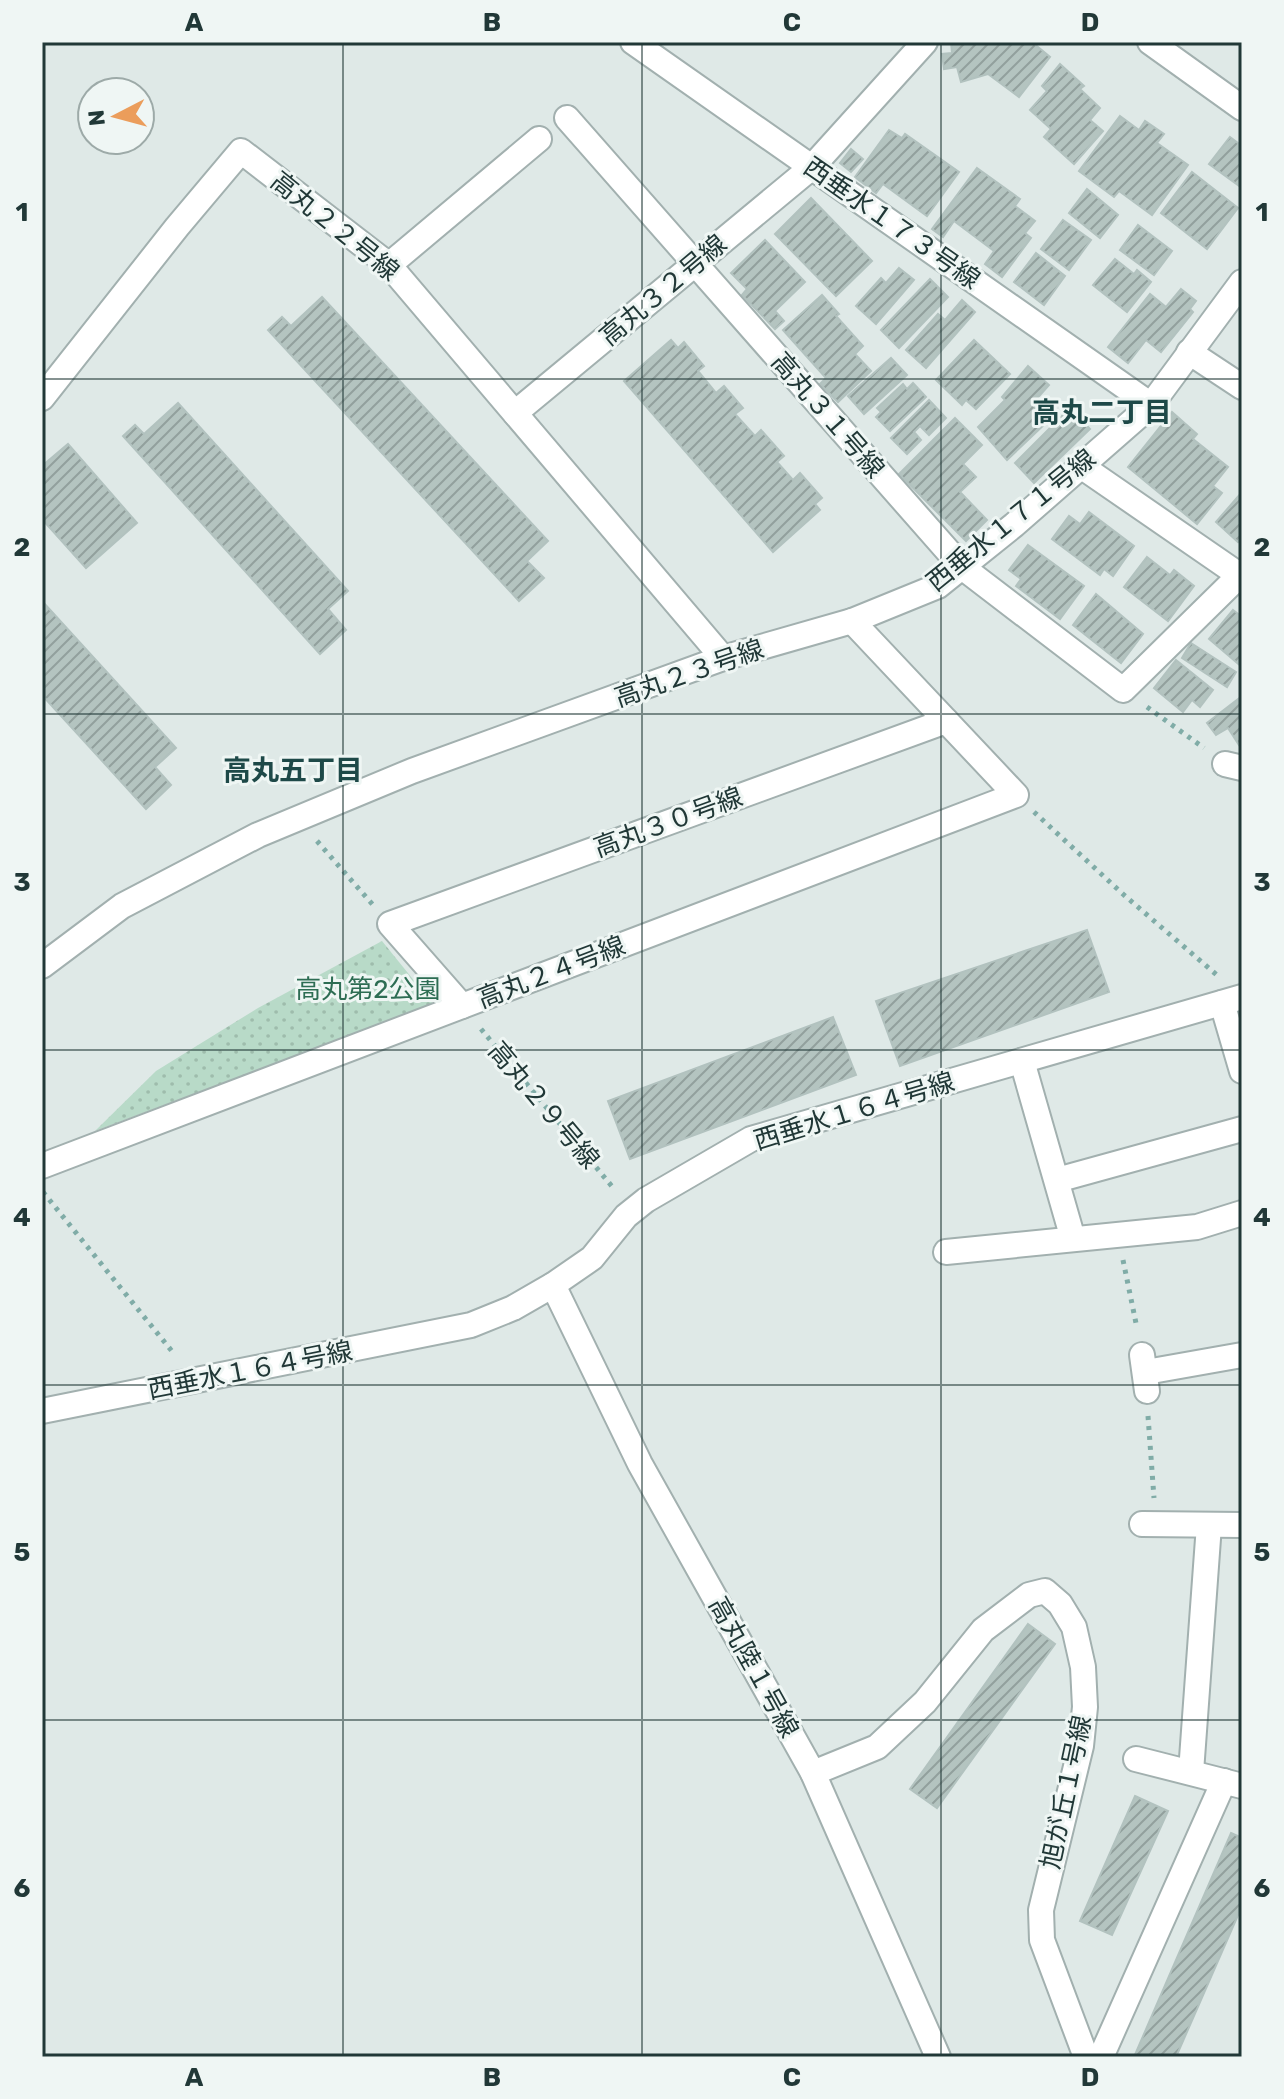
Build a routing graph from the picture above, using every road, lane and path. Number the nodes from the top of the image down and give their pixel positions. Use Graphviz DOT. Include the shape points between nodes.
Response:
graph roads {
  1 [pos="633,42"];
  2 [pos="925,42"];
  3 [pos="1157,44"];
  4 [pos="1242,108"];
  5 [pos="567,118"];
  6 [pos="539,139"];
  7 [pos="812,167"];
  8 [pos="694,264"];
  9 [pos="389,265"];
  10 [pos="1242,282"];
  11 [pos="1189,352"];
  12 [pos="1242,387"];
  13 [pos="42,398"];
  14 [pos="1151,405"];
  15 [pos="515,413"];
  16 [pos="1081,466"];
  17 [pos="962,567"];
  18 [pos="1241,576"];
  19 [pos="852,621"];
  20 [pos="723,658"];
  21 [pos="1123,690"];
  22 [pos="946,721"];
  23 [pos="1234,766"];
  24 [pos="1016,795"];
  25 [pos="297,819"];
  26 [pos="390,924"];
  27 [pos="42,966"];
  28 [pos="1218,977"];
  29 [pos="1232,1000"];
  30 [pos="462,1006"];
  31 [pos="1022,1061"];
  32 [pos="1242,1071"];
  33 [pos="1242,1129"];
  34 [pos="42,1166"];
  35 [pos="1057,1180"];
  36 [pos="42,1191"];
  37 [pos="632,1211"];
  38 [pos="1242,1213"];
  39 [pos="1118,1235"];
  40 [pos="1073,1239"];
  41 [pos="946,1252"];
  42 [pos="553,1285"];
  43 [pos="1242,1355"];
  44 [pos="1145,1373"];
  45 [pos="195,1381"];
  46 [pos="42,1411"];
  47 [pos="1148,1525"];
  48 [pos="1209,1525"];
  49 [pos="1242,1525"];
  50 [pos="1136,1759"];
  51 [pos="1191,1772"];
  52 [pos="813,1773"];
  53 [pos="1233,1784"];
  54 [pos="938,2057"];
  55 [pos="1086,2057"];
  56 [pos="1101,2057"];
  1 -- 7 [label="street, 西垂水１７３号線"];
  2 -- 7 [label="street, 高丸３２号線"];
  3 -- 4 [label="street"];
  5 -- 8 [label="street, 高丸３１号線"];
  6 -- 9 [label="street"];
  7 -- 8 [label="street, 高丸３２号線"];
  7 -- 14 [label="street, 西垂水１７３号線"];
  8 -- 15 [label="street, 高丸３２号線"];
  8 -- 17 [label="street, 高丸３１号線"];
  9 -- 13 [label="street, 高丸２２号線" via="241,151"];
  9 -- 15 [label="street, 高丸２２号線"];
  10 -- 11 [label="street, 西垂水１７１号線"];
  11 -- 12 [label="street"];
  11 -- 14 [label="street, 西垂水１７１号線"];
  14 -- 16 [label="street, 西垂水１７１号線"];
  15 -- 20 [label="street, 高丸２２号線"];
  16 -- 17 [label="street, 西垂水１７１号線"];
  16 -- 18 [label="street"];
  17 -- 19 [label="street, 西垂水１７１号線" via="938,586"];
  17 -- 21 [label="street, 高丸３１号線"];
  18 -- 21 [label="street"];
  19 -- 20 [label="street, 高丸２３号線"];
  19 -- 22 [label="street"];
  20 -- 25 [label="street, 高丸２３号線" via="412,771"];
  21 -- 23 [label="path"];
  22 -- 24 [label="street"];
  22 -- 26 [label="street, 高丸３０号線"];
  24 -- 28 [label="path"];
  24 -- 30 [label="street, 高丸２４号線"];
  25 -- 26 [label="path"];
  25 -- 27 [label="street, 高丸２３号線" via="122,906"];
  26 -- 30 [label="street"];
  29 -- 31 [label="street, 西垂水１６４号線"];
  29 -- 32 [label="street"];
  30 -- 34 [label="street, 高丸２４号線"];
  30 -- 37 [label="path, 高丸２９号線"];
  31 -- 35 [label="street"];
  31 -- 37 [label="street, 西垂水１６４号線" via="751,1139"];
  33 -- 35 [label="street"];
  35 -- 40 [label="street"];
  36 -- 45 [label="path"];
  37 -- 42 [label="street, 西垂水１６４号線" via="592,1258"];
  38 -- 39 [label="street" via="1197,1227"];
  39 -- 40 [label="street"];
  39 -- 44 [label="path"];
  40 -- 41 [label="street"];
  42 -- 45 [label="street, 西垂水１６４号線" via="471,1325"];
  42 -- 52 [label="street, 高丸陸１号線" via="640,1464"];
  43 -- 44 [label="street"];
  44 -- 47 [label="path"];
  45 -- 46 [label="street, 西垂水１６４号線"];
  47 -- 48 [label="street"];
  48 -- 49 [label="street"];
  48 -- 51 [label="street"];
  50 -- 51 [label="street"];
  51 -- 53 [label="street"];
  52 -- 54 [label="street, 高丸陸１号線"];
  52 -- 55 [label="street, 旭が丘１号線" via="877,1747 925,1702 983,1630 1029,1595 1045,1591 1060,1604 1074,1627 1085,1707 1081,1746 1041,1910 1042,1940"];
  53 -- 56 [label="street"];
}
